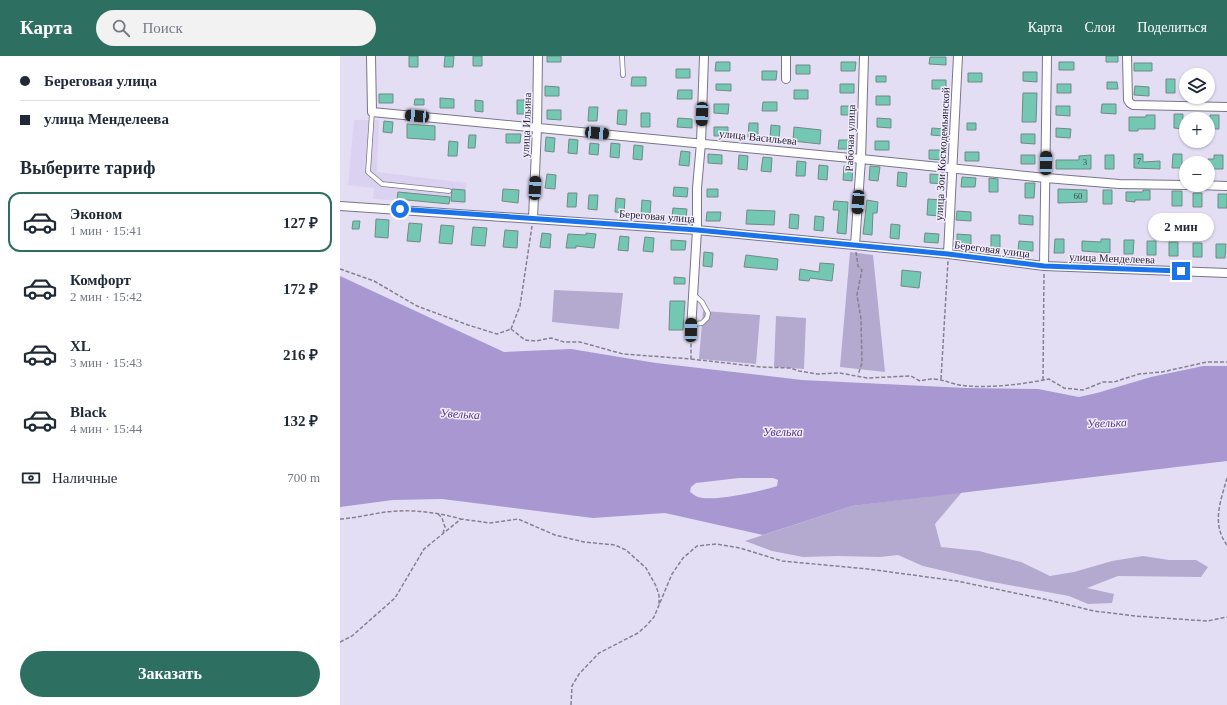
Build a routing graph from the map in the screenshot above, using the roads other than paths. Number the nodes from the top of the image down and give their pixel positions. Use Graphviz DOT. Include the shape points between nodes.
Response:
graph roads {
  1 [pos="371,56"];
  2 [pos="538,56"];
  3 [pos="622,56"];
  4 [pos="704,56"];
  5 [pos="786,56"];
  6 [pos="864,56"];
  7 [pos="958,56"];
  8 [pos="1047,56"];
  9 [pos="1127,56"];
  10 [pos="623,75"];
  11 [pos="786,79"];
  12 [pos="1227,107"];
  13 [pos="372,112"];
  14 [pos="537,128"];
  15 [pos="700,143"];
  16 [pos="861,158"];
  17 [pos="952,169"];
  18 [pos="1046,178"];
  19 [pos="1179,185"];
  20 [pos="1215,186"];
  21 [pos="1227,186"];
  22 [pos="449,191"];
  23 [pos="340,206"];
  24 [pos="533,218"];
  25 [pos="697,230"];
  26 [pos="855,245"];
  27 [pos="948,254"];
  28 [pos="1044,266"];
  29 [pos="1227,273"];
  30 [pos="692,293"];
  31 [pos="691,321"];
  32 [pos="691,330"];
  1 -- 13 [label="street"];
  2 -- 14 [label="street, улица Ильина"];
  3 -- 10 [label="lane"];
  4 -- 15 [label="street"];
  5 -- 11 [label="street"];
  6 -- 16 [label="street, Рабочая улица"];
  7 -- 17 [label="street, улица Зои Космодемьянской"];
  8 -- 18 [label="street"];
  9 -- 12 [label="street" via="1128,100 1133,105"];
  13 -- 14 [label="street, улица Васильева"];
  13 -- 22 [label="lane" via="368,172 382,184"];
  14 -- 15 [label="street, улица Васильева"];
  14 -- 24 [label="street, улица Ильина"];
  15 -- 16 [label="street, улица Васильева"];
  15 -- 25 [label="street"];
  16 -- 17 [label="street, улица Васильева"];
  16 -- 26 [label="street, Рабочая улица"];
  17 -- 18 [label="street, улица Васильева"];
  17 -- 27 [label="street, улица Зои Космодемьянской"];
  18 -- 19 [label="street" via="1119,184"];
  18 -- 28 [label="street"];
  20 -- 21 [label="street"];
  23 -- 24 [label="street, Береговая улица"];
  24 -- 25 [label="street, Береговая улица"];
  25 -- 26 [label="street, Береговая улица"];
  25 -- 30 [label="street"];
  26 -- 27 [label="street, Береговая улица"];
  27 -- 28 [label="street, Береговая улица"];
  28 -- 29 [label="street, улица Менделеева"];
  30 -- 31 [label="street"];
  30 -- 31 [label="lane" via="702,302 708,313 702,323 695,324"];
  31 -- 32 [label="street"];
}
